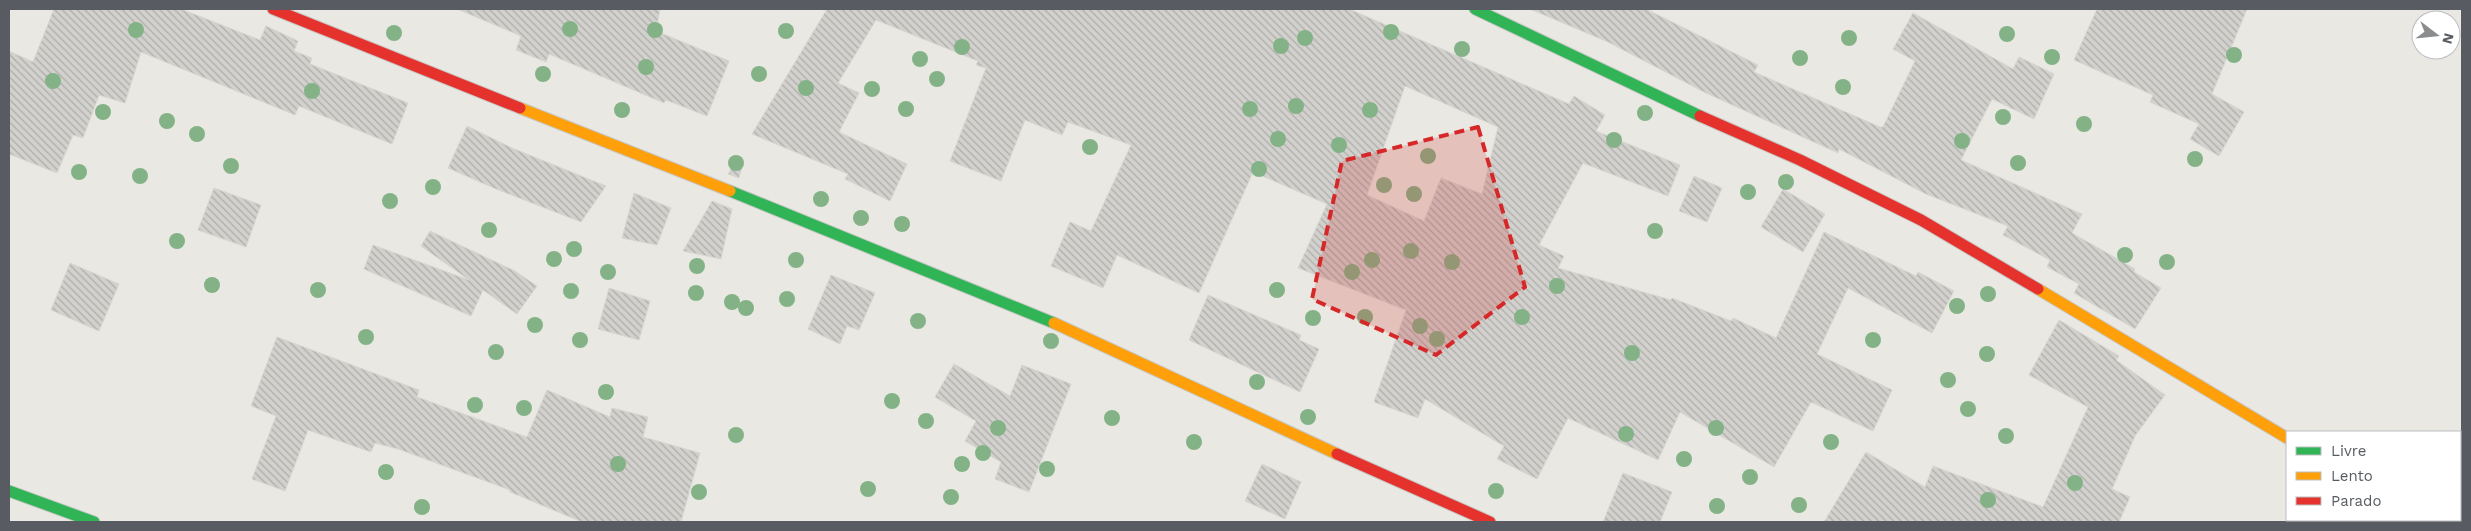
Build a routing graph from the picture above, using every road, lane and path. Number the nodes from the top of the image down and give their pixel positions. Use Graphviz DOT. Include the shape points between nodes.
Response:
graph roads {
  1 [pos="273,9"];
  2 [pos="1475,9"];
  3 [pos="2286,437"];
  4 [pos="9,491"];
  5 [pos="94,522"];
  6 [pos="1490,522"];
  1 -- 6 [label="street" via="995,297"];
  2 -- 3 [label="street" via="1921,220"];
  4 -- 5 [label="street"];
}
